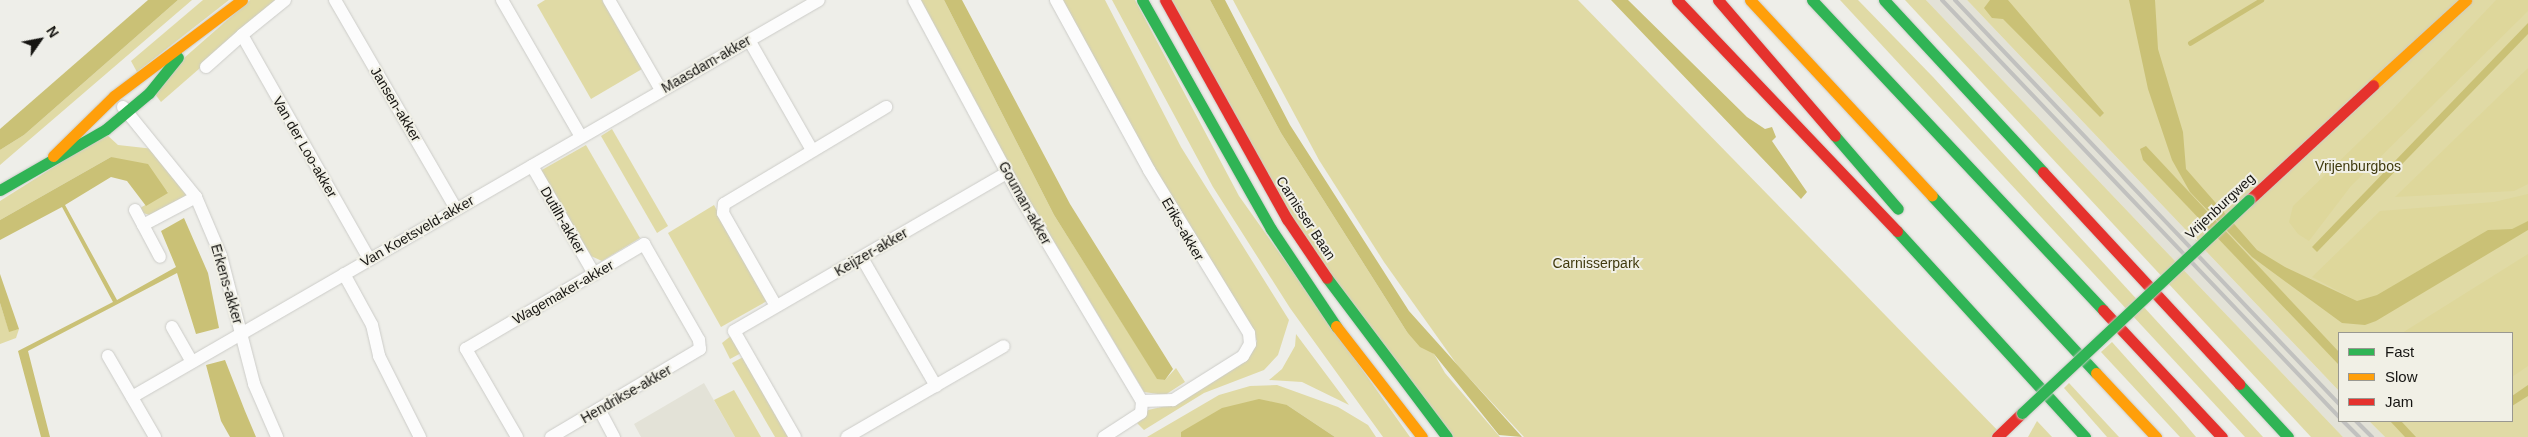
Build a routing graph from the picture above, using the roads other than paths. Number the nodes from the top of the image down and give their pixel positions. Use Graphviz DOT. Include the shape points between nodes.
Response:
graph roads {
  1 [pos="242,0"];
  2 [pos="285,0"];
  3 [pos="335,0"];
  4 [pos="502,0"];
  5 [pos="609,0"];
  6 [pos="819,0"];
  7 [pos="914,0"];
  8 [pos="1056,0"];
  9 [pos="1142,0"];
  10 [pos="1165,0"];
  11 [pos="1677,0"];
  12 [pos="1718,0"];
  13 [pos="1750,0"];
  14 [pos="1812,0"];
  15 [pos="1884,0"];
  16 [pos="2466,0"];
  17 [pos="242,35"];
  18 [pos="749,40"];
  19 [pos="190,42"];
  20 [pos="206,67"];
  21 [pos="661,90"];
  22 [pos="114,96"];
  23 [pos="886,107"];
  24 [pos="127,112"];
  25 [pos="593,130"];
  26 [pos="582,137"];
  27 [pos="812,150"];
  28 [pos="53,156"];
  29 [pos="532,166"];
  30 [pos="1007,173"];
  31 [pos="0,190"];
  32 [pos="196,197"];
  33 [pos="456,208"];
  34 [pos="135,210"];
  35 [pos="143,224"];
  36 [pos="160,256"];
  37 [pos="862,258"];
  38 [pos="369,259"];
  39 [pos="344,274"];
  40 [pos="594,274"];
  41 [pos="776,306"];
  42 [pos="172,327"];
  43 [pos="241,332"];
  44 [pos="1004,346"];
  45 [pos="700,349"];
  46 [pos="108,356"];
  47 [pos="192,362"];
  48 [pos="936,386"];
  49 [pos="132,397"];
  50 [pos="1142,401"];
  51 [pos="2053,402"];
  52 [pos="598,409"];
  53 [pos="155,437"];
  54 [pos="277,437"];
  55 [pos="420,437"];
  56 [pos="516,437"];
  57 [pos="550,437"];
  58 [pos="614,437"];
  59 [pos="795,437"];
  60 [pos="847,437"];
  61 [pos="1104,437"];
  62 [pos="1422,437"];
  63 [pos="1447,437"];
  64 [pos="1997,437"];
  65 [pos="2085,437"];
  66 [pos="2156,437"];
  67 [pos="2222,437"];
  68 [pos="2288,437"];
  1 -- 19 [label="main road"];
  2 -- 17 [label="street"];
  3 -- 33 [label="street, Jansen-akker"];
  4 -- 26 [label="street"];
  5 -- 21 [label="street"];
  6 -- 18 [label="street, Maasdam-akker"];
  7 -- 30 [label="street, Gouman-akker"];
  8 -- 50 [label="street, Eriks-akker" via="1149,170 1249,333 1250,344 1243,356 1173,400"];
  9 -- 62 [label="main road" via="1271,229 1340,331"];
  10 -- 63 [label="main road, Carnisser Baan" via="1287,219 1356,319"];
  11 -- 51 [label="main road" via="1812,138"];
  12 -- 51 [label="main road" via="1908,222"];
  13 -- 66 [label="main road"];
  14 -- 67 [label="main road"];
  15 -- 68 [label="main road"];
  16 -- 64 [label="main road, Vrijenburgweg, bridge"];
  17 -- 20 [label="street"];
  17 -- 38 [label="street, Van der Loo-akker"];
  18 -- 21 [label="street, Maasdam-akker"];
  18 -- 27 [label="street"];
  19 -- 22 [label="main road"];
  19 -- 24 [label="main road" via="149,93"];
  21 -- 25 [label="street, Maasdam-akker"];
  22 -- 24 [label="street, Erkens-akker"];
  22 -- 28 [label="main road"];
  23 -- 27 [label="street"];
  24 -- 28 [label="main road" via="106,129"];
  24 -- 32 [label="street, Erkens-akker"];
  25 -- 26 [label="street, Van Koetsveld-akker"];
  26 -- 29 [label="street, Van Koetsveld-akker"];
  27 -- 41 [label="street" via="724,204 723,213"];
  28 -- 31 [label="main road"];
  29 -- 33 [label="street, Van Koetsveld-akker"];
  29 -- 40 [label="street, Dutilh-akker"];
  30 -- 37 [label="street, Keijzer-akker"];
  30 -- 50 [label="street, Gouman-akker"];
  32 -- 35 [label="street"];
  32 -- 43 [label="street, Erkens-akker" via="221,256"];
  33 -- 38 [label="street, Van Koetsveld-akker"];
  34 -- 35 [label="street"];
  35 -- 36 [label="street"];
  37 -- 41 [label="street, Keijzer-akker"];
  37 -- 48 [label="street"];
  38 -- 39 [label="street, Van Koetsveld-akker"];
  39 -- 43 [label="street, Van Koetsveld-akker"];
  39 -- 55 [label="street" via="372,324 379,356"];
  40 -- 45 [label="street, Wagemaker-akker" via="644,244 699,340"];
  40 -- 56 [label="street, Wagemaker-akker" via="466,350"];
  41 -- 59 [label="street, Keijzer-akker" via="734,331"];
  42 -- 47 [label="street"];
  43 -- 47 [label="street, Van Koetsveld-akker"];
  43 -- 54 [label="street, Erkens-akker" via="254,384"];
  44 -- 48 [label="street"];
  45 -- 52 [label="street, Hendrikse-akker"];
  46 -- 49 [label="street"];
  47 -- 49 [label="street, Van Koetsveld-akker"];
  48 -- 60 [label="street"];
  49 -- 53 [label="street"];
  50 -- 61 [label="street" via="1141,413"];
  51 -- 65 [label="main road"];
  52 -- 57 [label="street, Hendrikse-akker"];
  52 -- 58 [label="street"];
}
